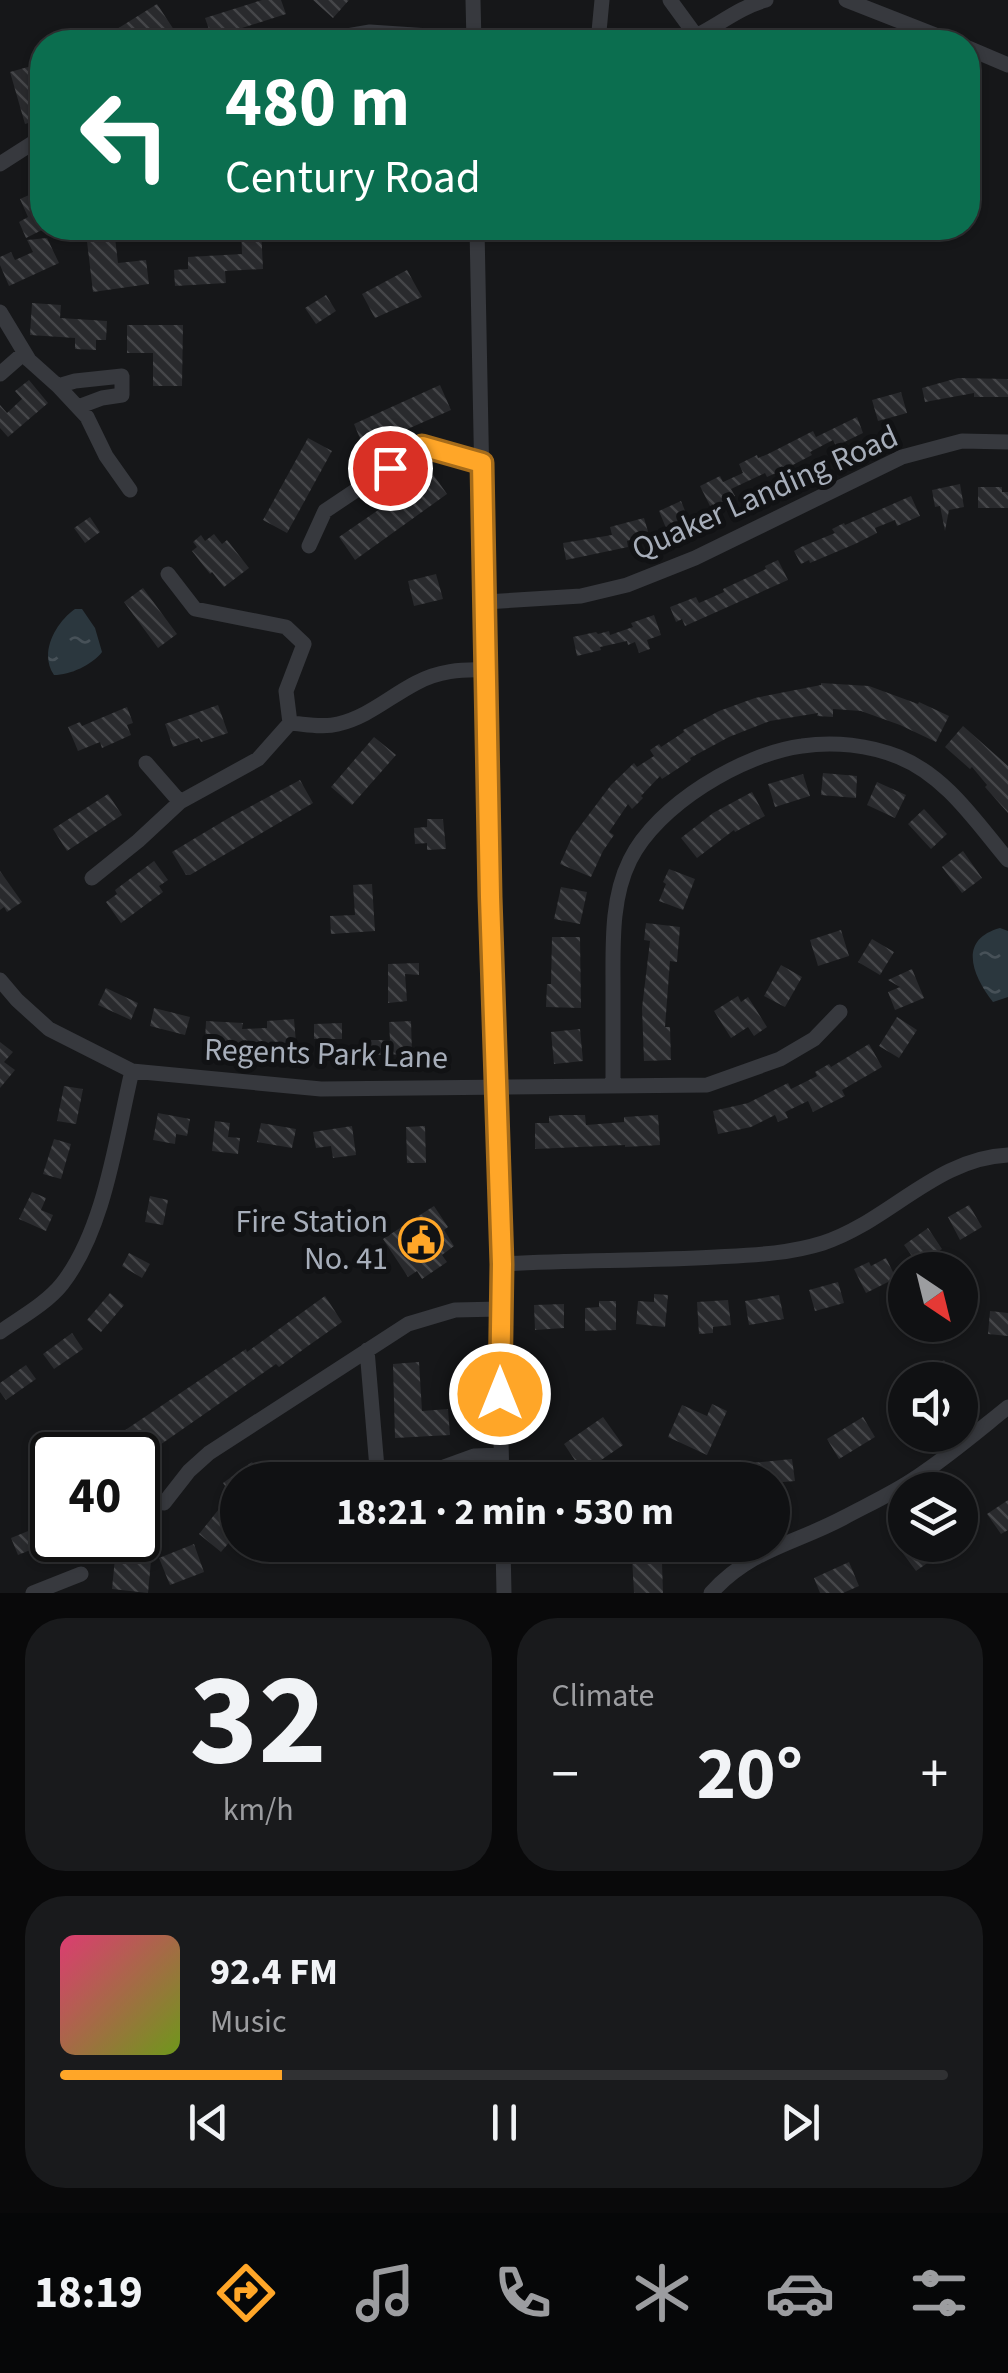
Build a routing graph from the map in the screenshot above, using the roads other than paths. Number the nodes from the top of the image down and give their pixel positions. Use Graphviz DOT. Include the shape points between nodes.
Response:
graph roads {
  1 [pos="473,0"];
  2 [pos="602,0"];
  3 [pos="670,0"];
  4 [pos="766,0"];
  5 [pos="846,0"];
  6 [pos="474,30"];
  7 [pos="601,30"];
  8 [pos="685,30"];
  9 [pos="706,30"];
  10 [pos="922,30"];
  11 [pos="980,53"];
  12 [pos="1008,65"];
  13 [pos="30,144"];
  14 [pos="0,164"];
  15 [pos="478,240"];
  16 [pos="0,312"];
  17 [pos="13,336"];
  18 [pos="0,349"];
  19 [pos="24,352"];
  20 [pos="0,374"];
  21 [pos="58,386"];
  22 [pos="78,407"];
  23 [pos="1008,442"];
  24 [pos="482,463"];
  25 [pos="130,490"];
  26 [pos="309,546"];
  27 [pos="168,574"];
  28 [pos="485,602"];
  29 [pos="486,670"];
  30 [pos="290,723"];
  31 [pos="146,764"];
  32 [pos="180,802"];
  33 [pos="1008,860"];
  34 [pos="92,878"];
  35 [pos="0,980"];
  36 [pos="840,1012"];
  37 [pos="132,1070"];
  38 [pos="613,1085"];
  39 [pos="497,1087"];
  40 [pos="1008,1155"];
  41 [pos="502,1264"];
  42 [pos="500,1309"];
  43 [pos="0,1332"];
  44 [pos="367,1350"];
  45 [pos="1008,1407"];
  46 [pos="501,1455"];
  47 [pos="376,1462"];
  48 [pos="458,1462"];
  49 [pos="501,1462"];
  50 [pos="164,1503"];
  51 [pos="503,1562"];
  52 [pos="743,1564"];
  53 [pos="82,1574"];
  54 [pos="33,1593"];
  55 [pos="504,1593"];
  56 [pos="712,1593"];
  1 -- 6 [label="street"];
  2 -- 7 [label="street"];
  3 -- 8 [label="street"];
  4 -- 9 [label="street"];
  5 -- 10 [label="street"];
  11 -- 12 [label="street"];
  13 -- 14 [label="street"];
  15 -- 24 [label="street"];
  16 -- 17 [label="street"];
  17 -- 18 [label="street"];
  17 -- 19 [label="street"];
  19 -- 20 [label="street"];
  19 -- 21 [label="street"];
  21 -- 22 [label="street"];
  21 -- 22 [label="street" via="122,376 122,395"];
  22 -- 25 [label="street"];
  23 -- 28 [label="street, Quaker Landing Road" via="962,442 902,457 627,585 582,596"];
  24 -- 26 [label="street" via="422,446 325,511"];
  24 -- 28 [label="street"];
  27 -- 30 [label="street" via="195,609 286,627 304,644 286,690"];
  28 -- 29 [label="street"];
  29 -- 30 [label="street" via="434,675 332,726"];
  29 -- 39 [label="street"];
  30 -- 32 [label="street" via="258,759"];
  31 -- 32 [label="street"];
  32 -- 34 [label="street"];
  33 -- 38 [label="street" via="955,796 898,757 845,743 801,746 716,778 650,830 617,895"];
  35 -- 37 [label="street, Regents Park Lane" via="49,1029"];
  36 -- 38 [label="street, Regents Park Lane" via="814,1040 780,1059 707,1084"];
  37 -- 39 [label="street, Regents Park Lane" via="322,1089"];
  37 -- 43 [label="street" via="100,1210 82,1254 60,1287"];
  38 -- 39 [label="street, Regents Park Lane"];
  39 -- 41 [label="street"];
  40 -- 41 [label="street" via="958,1167 855,1230 783,1253"];
  41 -- 42 [label="street"];
  42 -- 44 [label="street" via="455,1310 408,1324"];
  42 -- 46 [label="street"];
  44 -- 47 [label="street"];
  44 -- 50 [label="street" via="209,1454"];
  45 -- 52 [label="street" via="915,1478"];
  46 -- 48 [label="street"];
  46 -- 49 [label="street"];
  51 -- 55 [label="street"];
  52 -- 56 [label="street"];
  53 -- 54 [label="street"];
}
